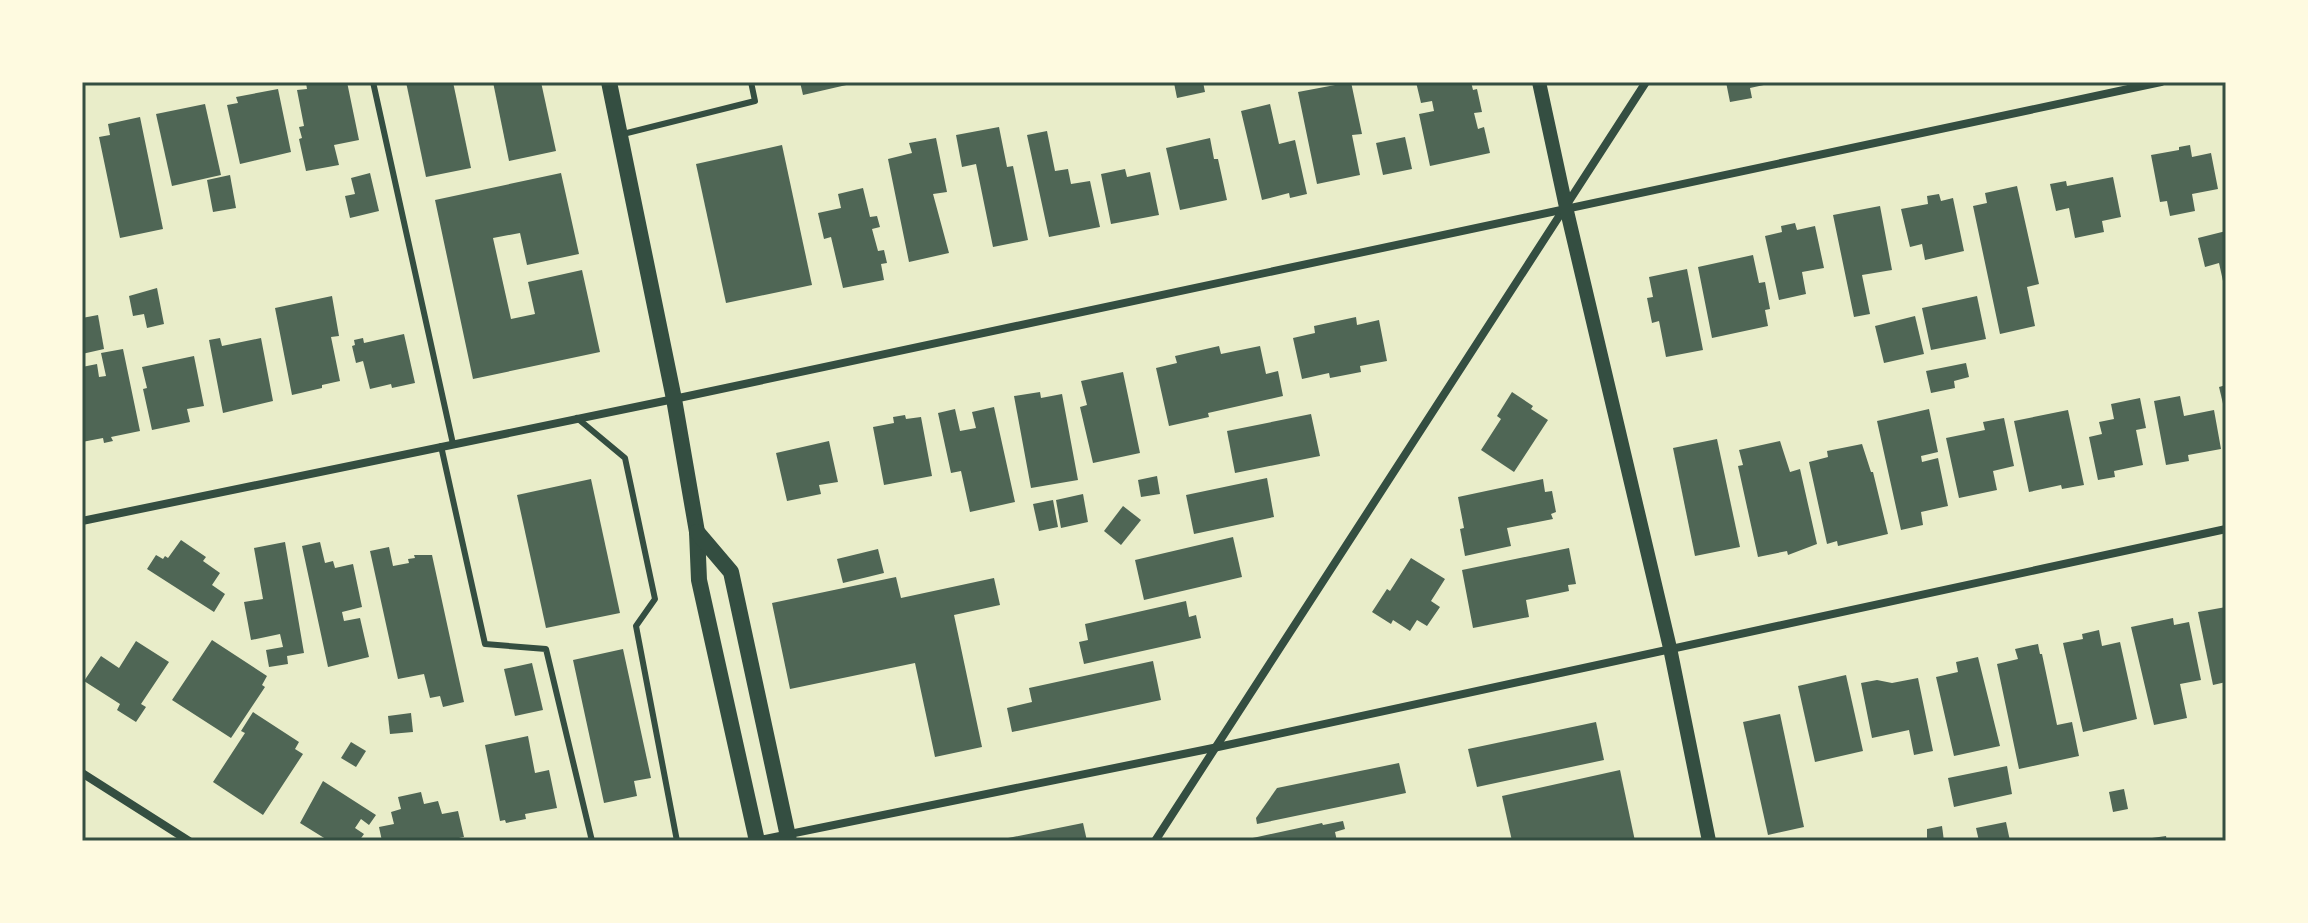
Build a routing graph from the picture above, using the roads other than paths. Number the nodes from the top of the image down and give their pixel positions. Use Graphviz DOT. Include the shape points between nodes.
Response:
graph roads {
  1 [pos="373,82"];
  2 [pos="609,82"];
  3 [pos="751,82"];
  4 [pos="1539,82"];
  5 [pos="1646,82"];
  6 [pos="2161,82"];
  7 [pos="620,135"];
  8 [pos="1566,207"];
  9 [pos="674,399"];
  10 [pos="577,418"];
  11 [pos="453,444"];
  12 [pos="441,446"];
  13 [pos="82,521"];
  14 [pos="2226,529"];
  15 [pos="697,532"];
  16 [pos="1670,648"];
  17 [pos="1218,747"];
  18 [pos="82,773"];
  19 [pos="788,837"];
  20 [pos="189,841"];
  21 [pos="592,841"];
  22 [pos="677,841"];
  23 [pos="756,841"];
  24 [pos="1155,841"];
  25 [pos="1709,841"];
  1 -- 11 [label="lane"];
  2 -- 7 [label="main road"];
  3 -- 7 [label="lane" via="755,101"];
  4 -- 8 [label="street"];
  5 -- 8 [label="street"];
  6 -- 8 [label="street"];
  7 -- 9 [label="main road"];
  8 -- 9 [label="street"];
  8 -- 16 [label="street"];
  8 -- 17 [label="street"];
  9 -- 10 [label="street"];
  9 -- 15 [label="main road"];
  10 -- 11 [label="street"];
  10 -- 22 [label="lane" via="625,458 655,599 636,626"];
  11 -- 12 [label="street"];
  12 -- 13 [label="street"];
  12 -- 21 [label="lane" via="485,644 546,649"];
  14 -- 16 [label="street"];
  15 -- 19 [label="main road" via="731,572"];
  15 -- 23 [label="main road" via="699,580"];
  16 -- 17 [label="street"];
  16 -- 25 [label="street"];
  17 -- 19 [label="street"];
  17 -- 24 [label="street"];
  18 -- 20 [label="street"];
  19 -- 23 [label="street"];
}
